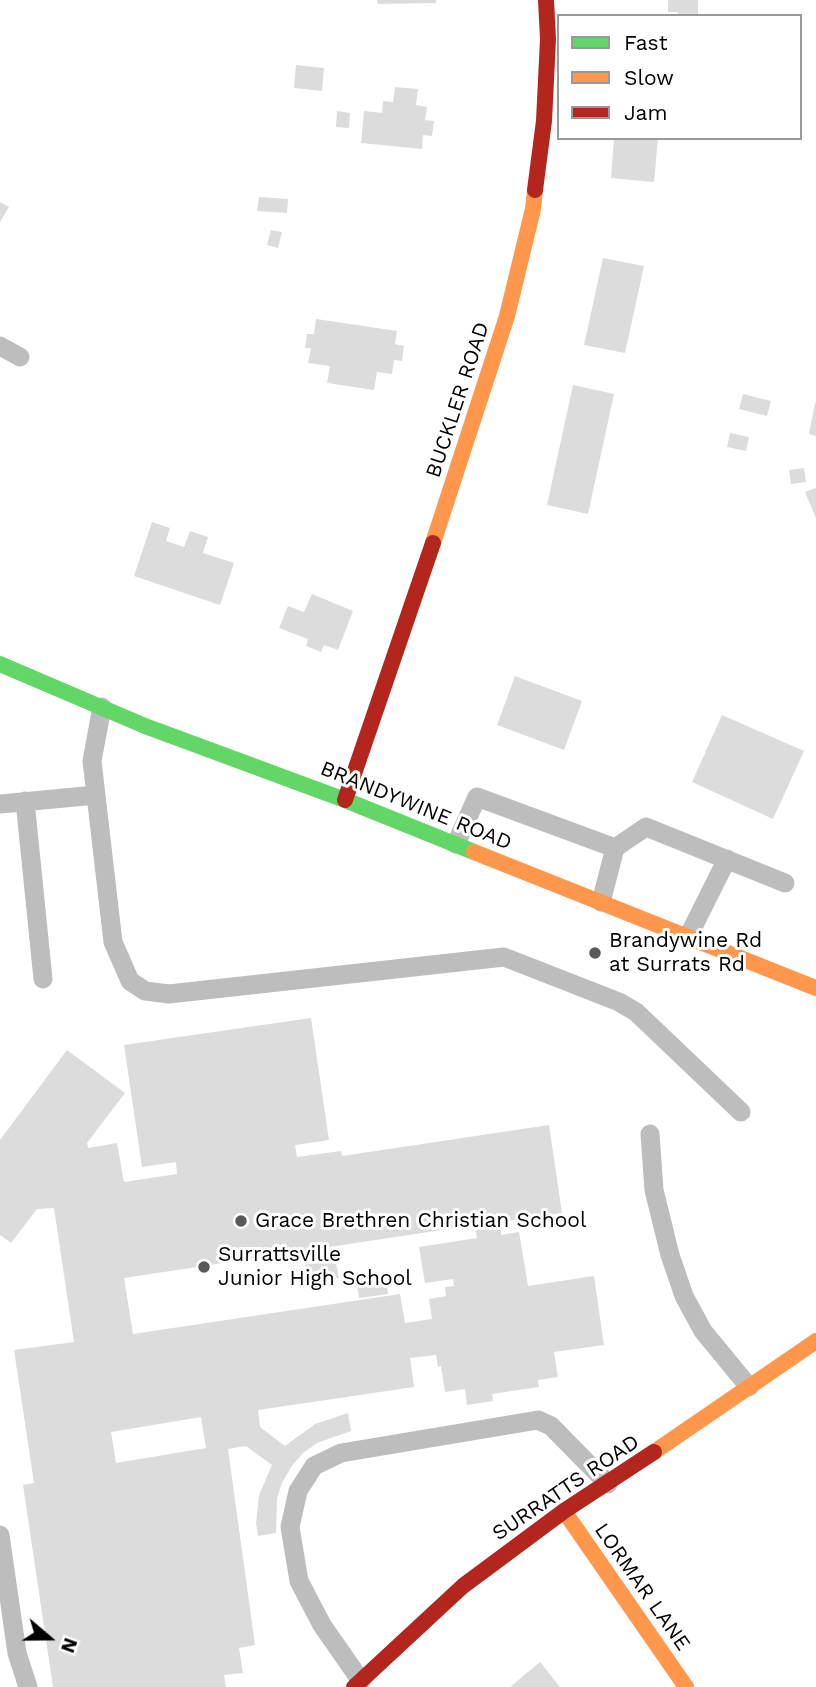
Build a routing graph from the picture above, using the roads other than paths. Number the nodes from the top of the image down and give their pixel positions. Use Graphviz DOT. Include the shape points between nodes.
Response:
graph roads {
  1 [pos="547,0"];
  2 [pos="0,346"];
  3 [pos="20,357"];
  4 [pos="0,664"];
  5 [pos="102,707"];
  6 [pos="96,796"];
  7 [pos="345,800"];
  8 [pos="24,802"];
  9 [pos="0,804"];
  10 [pos="456,844"];
  11 [pos="615,848"];
  12 [pos="727,859"];
  13 [pos="785,883"];
  14 [pos="601,902"];
  15 [pos="688,937"];
  16 [pos="43,979"];
  17 [pos="816,988"];
  18 [pos="741,1112"];
  19 [pos="650,1135"];
  20 [pos="816,1341"];
  21 [pos="748,1387"];
  22 [pos="608,1485"];
  23 [pos="564,1511"];
  24 [pos="0,1535"];
  25 [pos="357,1684"];
  26 [pos="28,1687"];
  27 [pos="686,1687"];
  1 -- 7 [label="main road, BUCKLER ROAD" via="544,121 533,209 507,316"];
  2 -- 3 [label="lane"];
  4 -- 5 [label="main road, BRANDYWINE ROAD"];
  5 -- 6 [label="lane" via="92,761"];
  5 -- 7 [label="main road, BRANDYWINE ROAD"];
  6 -- 8 [label="lane"];
  6 -- 18 [label="lane" via="113,943 130,981 145,991 169,994 504,957 636,1012"];
  7 -- 10 [label="main road, BRANDYWINE ROAD"];
  8 -- 9 [label="lane"];
  8 -- 16 [label="lane"];
  10 -- 11 [label="lane" via="477,797"];
  10 -- 14 [label="main road, BRANDYWINE ROAD"];
  11 -- 12 [label="lane" via="646,827"];
  11 -- 14 [label="lane"];
  12 -- 13 [label="lane"];
  12 -- 15 [label="lane"];
  14 -- 15 [label="main road, BRANDYWINE ROAD"];
  15 -- 17 [label="main road, BRANDYWINE ROAD"];
  19 -- 21 [label="lane" via="654,1190 684,1296 703,1331"];
  20 -- 21 [label="main road, SURRATTS ROAD"];
  21 -- 22 [label="main road, SURRATTS ROAD"];
  22 -- 23 [label="main road, SURRATTS ROAD"];
  22 -- 25 [label="lane" via="551,1426 538,1420 341,1453 314,1466 298,1491 290,1527 299,1581"];
  23 -- 25 [label="main road, SURRATTS ROAD" via="463,1586"];
  23 -- 27 [label="main road, LORMAR LANE"];
  24 -- 26 [label="lane" via="17,1653"];
}
